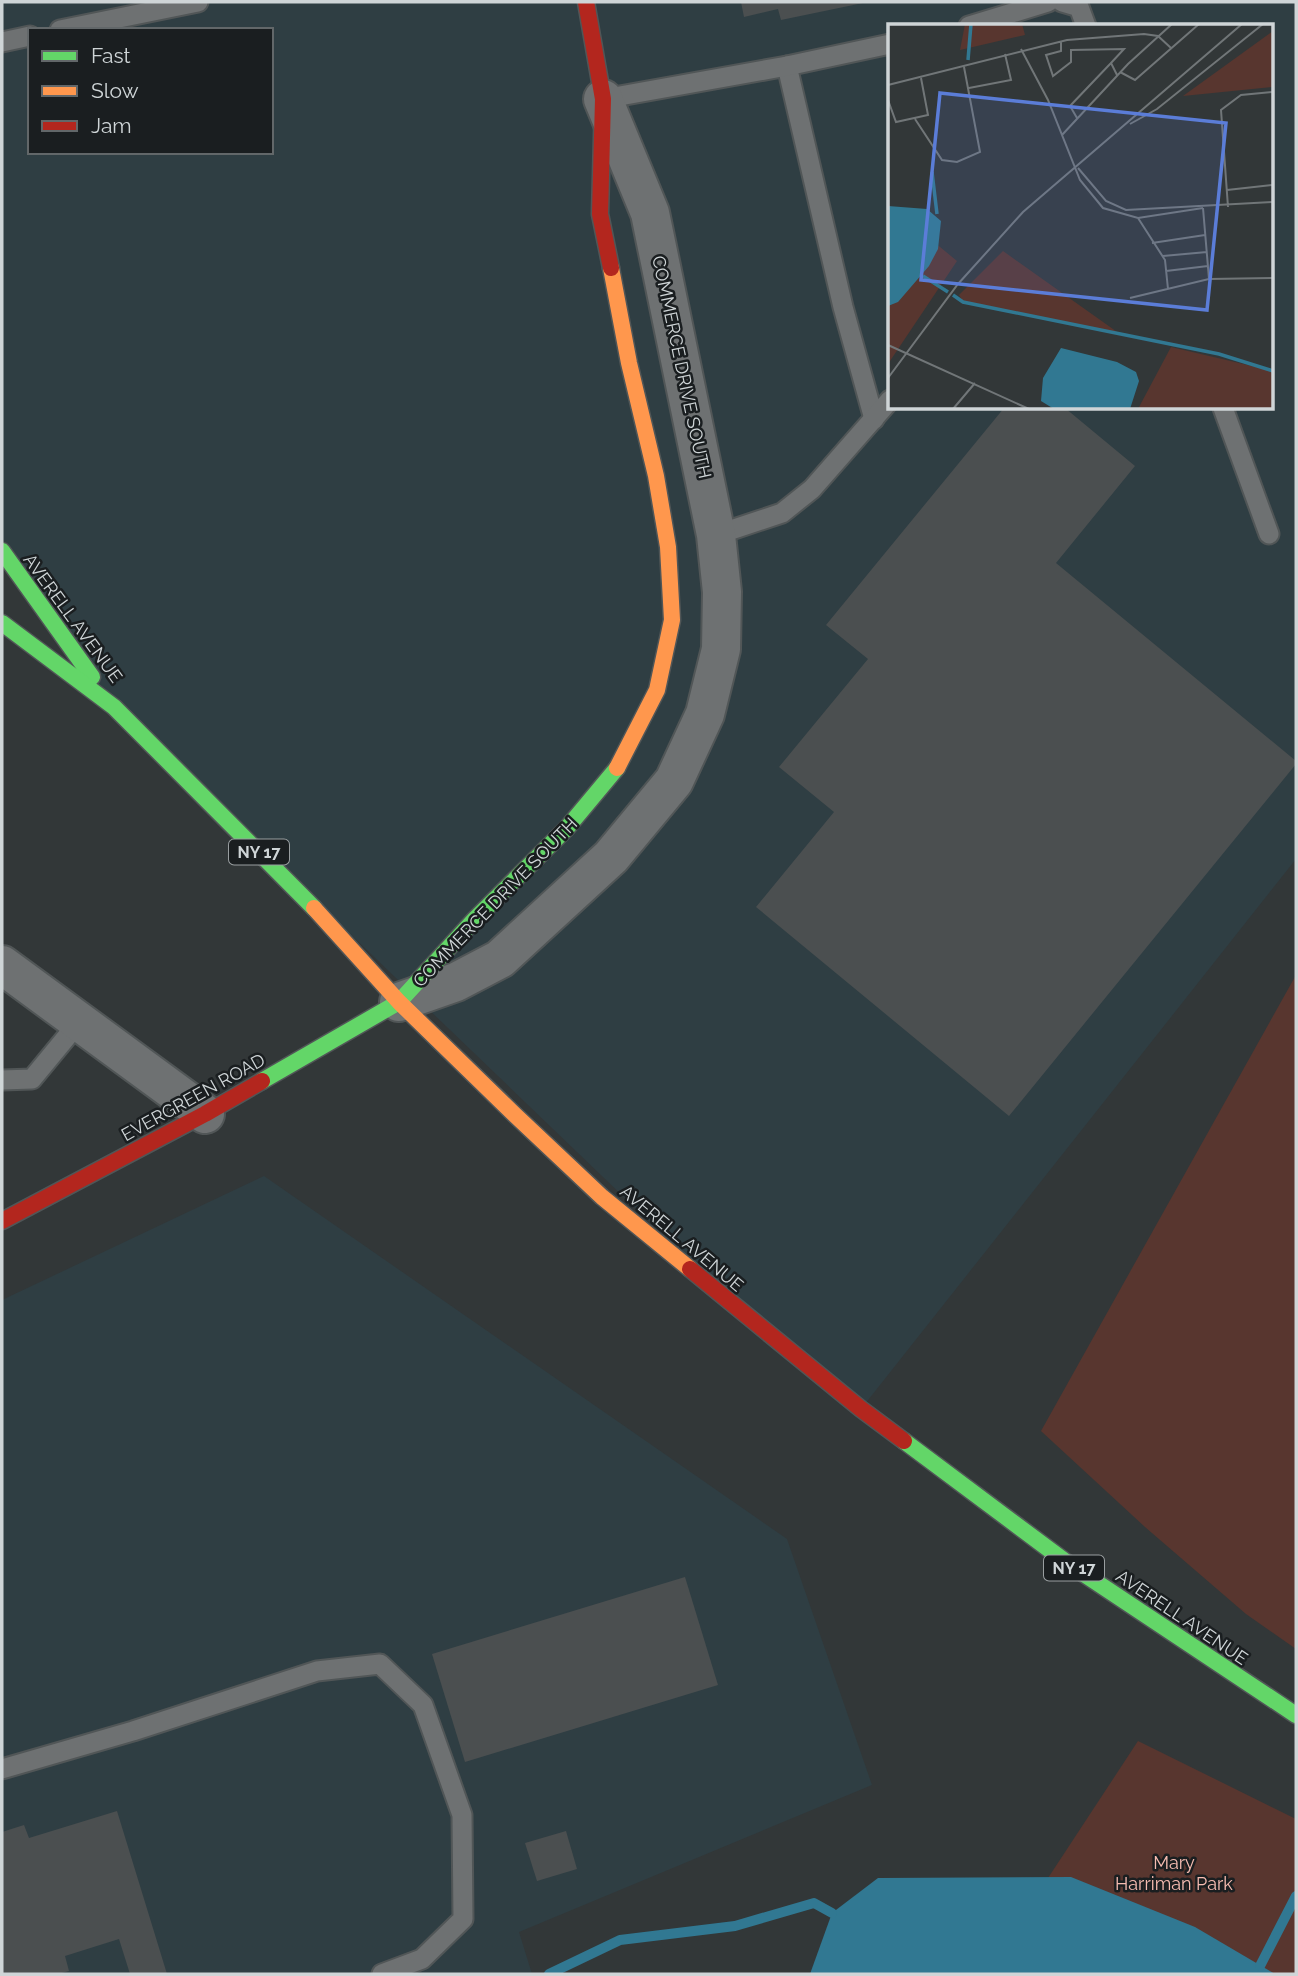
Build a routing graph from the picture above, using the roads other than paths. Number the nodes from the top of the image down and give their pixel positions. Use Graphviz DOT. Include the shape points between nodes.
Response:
graph roads {
  1 [pos="198,2"];
  2 [pos="586,2"];
  3 [pos="1048,2"];
  4 [pos="1073,4"];
  5 [pos="994,23"];
  6 [pos="1085,24"];
  7 [pos="70,28"];
  8 [pos="28,36"];
  9 [pos="2,42"];
  10 [pos="888,44"];
  11 [pos="787,66"];
  12 [pos="603,99"];
  13 [pos="888,402"];
  14 [pos="1224,410"];
  15 [pos="874,419"];
  16 [pos="1269,534"];
  17 [pos="716,535"];
  18 [pos="2,551"];
  19 [pos="2,623"];
  20 [pos="114,707"];
  21 [pos="2,965"];
  22 [pos="399,1002"];
  23 [pos="92,1032"];
  24 [pos="2,1080"];
  25 [pos="205,1114"];
  26 [pos="2,1221"];
  27 [pos="1296,1715"];
  28 [pos="2,1769"];
  29 [pos="382,1974"];
  1 -- 7 [label="lane"];
  2 -- 12 [label="main road, COMMERCE DRIVE SOUTH"];
  3 -- 5 [label="lane"];
  4 -- 6 [label="lane"];
  8 -- 9 [label="lane"];
  10 -- 11 [label="lane"];
  11 -- 12 [label="lane"];
  11 -- 15 [label="lane"];
  12 -- 17 [label="street, COMMERCE DRIVE SOUTH" via="650,213"];
  12 -- 22 [label="main road, COMMERCE DRIVE SOUTH" via="600,214 668,547 672,620 657,690 621,763 566,828"];
  13 -- 15 [label="lane"];
  14 -- 16 [label="lane"];
  15 -- 17 [label="lane" via="811,489 782,513"];
  17 -- 22 [label="street, COMMERCE DRIVE SOUTH" via="721,649 705,714 674,781 611,857 500,959 456,982"];
  18 -- 20 [label="main road, AVERELL AVENUE / NY 17"];
  19 -- 20 [label="main road, AVERELL AVENUE / NY 17"];
  20 -- 22 [label="main road, AVERELL AVENUE / NY 17" via="329,923"];
  21 -- 23 [label="street"];
  22 -- 25 [label="main road, EVERGREEN ROAD"];
  22 -- 27 [label="main road, AVERELL AVENUE / NY 17" via="602,1197 861,1409 1066,1562"];
  23 -- 24 [label="lane" via="32,1079"];
  23 -- 25 [label="street"];
  25 -- 26 [label="main road, EVERGREEN ROAD"];
  28 -- 29 [label="lane" via="317,1671 380,1664 424,1705 462,1815 463,1906 463,1919 422,1959"];
}
